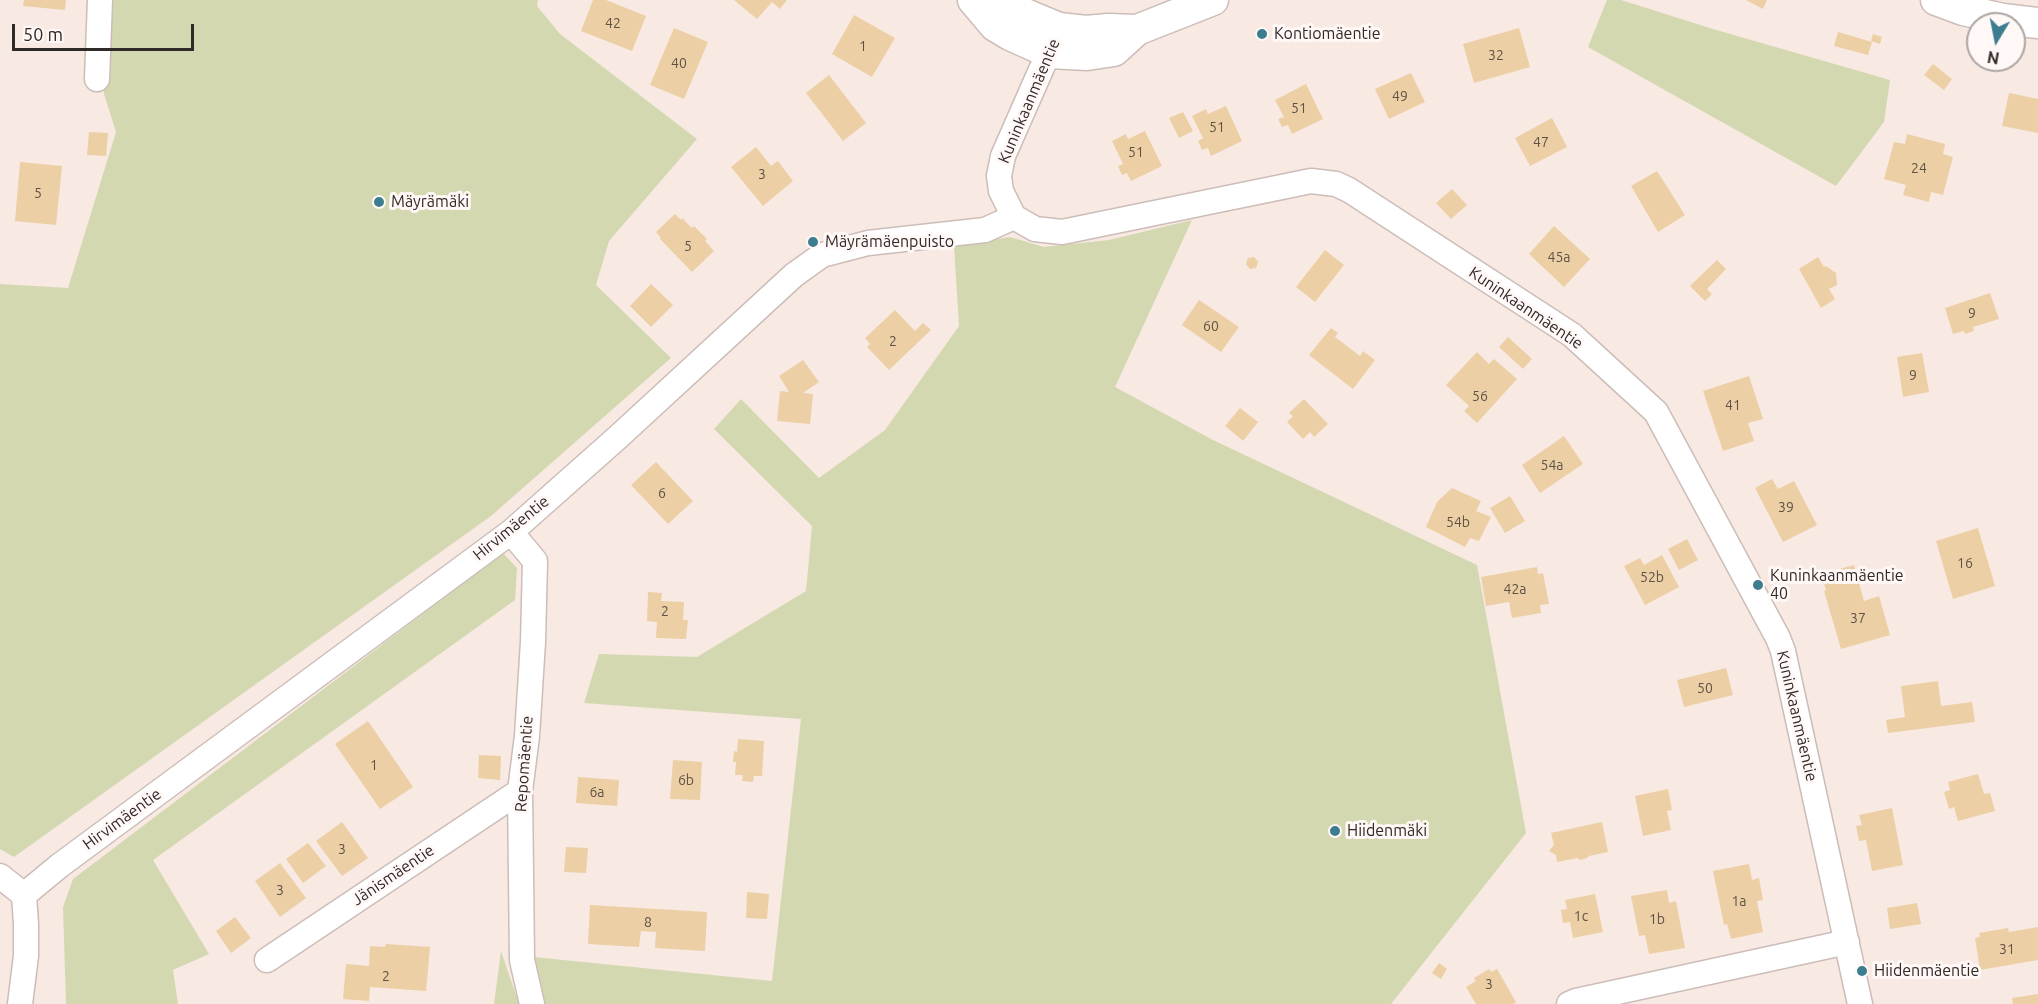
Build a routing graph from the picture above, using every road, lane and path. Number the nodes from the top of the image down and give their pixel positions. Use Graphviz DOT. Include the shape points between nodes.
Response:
graph roads {
  1 [pos="100,0"];
  2 [pos="974,0"];
  3 [pos="1213,0"];
  4 [pos="1936,0"];
  5 [pos="2038,23"];
  6 [pos="1054,40"];
  7 [pos="97,79"];
  8 [pos="1014,218"];
  9 [pos="511,532"];
  10 [pos="520,790"];
  11 [pos="0,876"];
  12 [pos="24,895"];
  13 [pos="1847,942"];
  14 [pos="267,960"];
  15 [pos="20,1004"];
  16 [pos="532,1004"];
  17 [pos="1569,1004"];
  18 [pos="1860,1004"];
  1 -- 7 [label="street"];
  2 -- 6 [label="street" via="1011,8"];
  3 -- 6 [label="street" via="1137,30 1108,28"];
  4 -- 5 [label="street" via="1963,10"];
  6 -- 8 [label="street, Kuninkaanmäentie" via="1003,156 1001,191"];
  8 -- 9 [label="street, Hirvimäentie" via="985,230 868,243 822,255 794,275"];
  8 -- 13 [label="street, Kuninkaanmäentie" via="1035,229 1062,232 1311,181 1336,184 1572,335 1656,412 1778,638"];
  9 -- 10 [label="street, Repomäentie" via="535,561 534,642"];
  9 -- 12 [label="street, Hirvimäentie"];
  10 -- 14 [label="street, Jänismäentie"];
  10 -- 16 [label="street, Repomäentie" via="522,960"];
  11 -- 12 [label="street"];
  12 -- 15 [label="street" via="26,956"];
  13 -- 17 [label="street"];
  13 -- 18 [label="street, Kuninkaanmäentie"];
}
